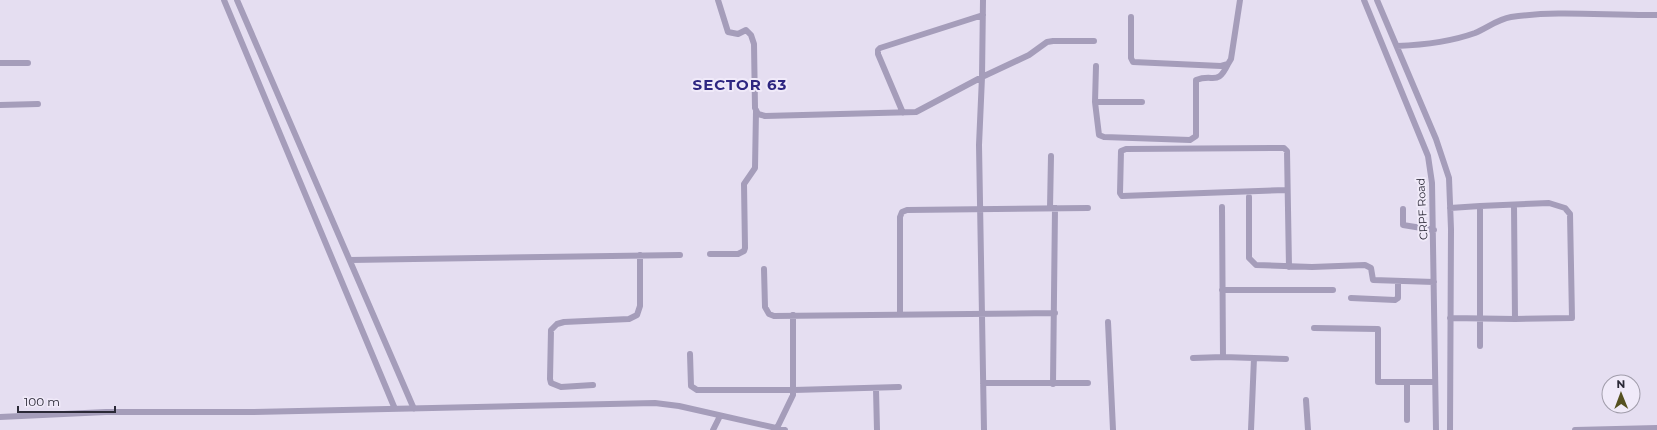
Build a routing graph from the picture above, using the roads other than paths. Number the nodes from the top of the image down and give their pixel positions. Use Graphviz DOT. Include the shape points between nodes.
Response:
graph roads {
  1 [pos="224,0"];
  2 [pos="237,0"];
  3 [pos="718,0"];
  4 [pos="983,0"];
  5 [pos="1240,0"];
  6 [pos="1364,0"];
  7 [pos="1377,0"];
  8 [pos="983,15"];
  9 [pos="1657,15"];
  10 [pos="1131,17"];
  11 [pos="1094,40"];
  12 [pos="1397,46"];
  13 [pos="0,63"];
  14 [pos="28,64"];
  15 [pos="1228,64"];
  16 [pos="1096,66"];
  17 [pos="982,76"];
  18 [pos="1095,102"];
  19 [pos="1142,102"];
  20 [pos="38,104"];
  21 [pos="0,105"];
  22 [pos="756,111"];
  23 [pos="903,114"];
  24 [pos="1051,156"];
  25 [pos="1286,190"];
  26 [pos="1249,197"];
  27 [pos="1514,205"];
  28 [pos="1480,206"];
  29 [pos="1222,207"];
  30 [pos="979,208"];
  31 [pos="1053,208"];
  32 [pos="1088,208"];
  33 [pos="1450,208"];
  34 [pos="1403,209"];
  35 [pos="1434,230"];
  36 [pos="710,254"];
  37 [pos="640,255"];
  38 [pos="680,255"];
  39 [pos="350,260"];
  40 [pos="1289,267"];
  41 [pos="764,269"];
  42 [pos="1398,282"];
  43 [pos="1434,282"];
  44 [pos="1222,290"];
  45 [pos="1333,290"];
  46 [pos="1351,298"];
  47 [pos="900,313"];
  48 [pos="1055,313"];
  49 [pos="982,314"];
  50 [pos="793,315"];
  51 [pos="1450,318"];
  52 [pos="1480,318"];
  53 [pos="1515,319"];
  54 [pos="1108,322"];
  55 [pos="1314,328"];
  56 [pos="1480,346"];
  57 [pos="690,354"];
  58 [pos="1223,356"];
  59 [pos="1193,358"];
  60 [pos="1254,358"];
  61 [pos="1286,358"];
  62 [pos="1435,382"];
  63 [pos="1088,383"];
  64 [pos="1406,383"];
  65 [pos="983,384"];
  66 [pos="1053,384"];
  67 [pos="593,385"];
  68 [pos="899,387"];
  69 [pos="876,389"];
  70 [pos="794,390"];
  71 [pos="1306,400"];
  72 [pos="395,409"];
  73 [pos="414,409"];
  74 [pos="720,416"];
  75 [pos="0,417"];
  76 [pos="1407,420"];
  77 [pos="1657,428"];
  78 [pos="776,429"];
  79 [pos="713,430"];
  80 [pos="785,430"];
  81 [pos="877,430"];
  82 [pos="984,430"];
  83 [pos="1113,430"];
  84 [pos="1251,430"];
  85 [pos="1308,430"];
  86 [pos="1436,430"];
  87 [pos="1450,430"];
  88 [pos="1575,430"];
  1 -- 72 [label="street"];
  2 -- 39 [label="street"];
  3 -- 22 [label="street" via="728,32 738,34 746,30 753,39"];
  4 -- 8 [label="street"];
  5 -- 15 [label="street" via="1231,59"];
  6 -- 35 [label="street, CRPF Road" via="1428,156"];
  7 -- 12 [label="street"];
  8 -- 17 [label="street"];
  8 -- 23 [label="street" via="878,50"];
  9 -- 12 [label="street" via="1557,14 1511,17 1474,33 1424,44"];
  10 -- 15 [label="street" via="1132,62 1215,67"];
  11 -- 17 [label="street" via="1047,42 1029,55"];
  12 -- 33 [label="street" via="1444,162 1449,178"];
  13 -- 14 [label="street"];
  15 -- 18 [label="street" via="1223,75 1196,80 1196,136 1190,140 1104,137 1098,132"];
  16 -- 18 [label="street"];
  17 -- 23 [label="street" via="923,109"];
  17 -- 30 [label="street" via="978,145"];
  18 -- 19 [label="street"];
  20 -- 21 [label="street"];
  22 -- 23 [label="street" via="761,116"];
  22 -- 36 [label="street" via="755,168 754,173 744,184 745,248 738,254"];
  24 -- 31 [label="street"];
  25 -- 25 [label="street" via="1287,150 1281,147 1126,149 1120,155 1120,193 1124,196"];
  25 -- 40 [label="street"];
  26 -- 40 [label="street" via="1249,258 1252,263 1261,267"];
  27 -- 28 [label="street"];
  27 -- 53 [label="street"];
  27 -- 53 [label="street" via="1549,203 1565,208 1570,214 1572,318"];
  28 -- 33 [label="street"];
  28 -- 52 [label="street"];
  29 -- 44 [label="street"];
  30 -- 31 [label="street"];
  30 -- 47 [label="street" via="902,212"];
  30 -- 49 [label="street"];
  31 -- 32 [label="street"];
  31 -- 48 [label="street"];
  33 -- 51 [label="street"];
  34 -- 35 [label="street" via="1403,225"];
  35 -- 43 [label="street, CRPF Road"];
  37 -- 38 [label="street"];
  37 -- 39 [label="street"];
  37 -- 67 [label="street" via="640,306 637,315 629,319 564,322 551,330 551,383 561,386"];
  39 -- 73 [label="street"];
  40 -- 42 [label="street" via="1365,265 1371,268 1373,280"];
  41 -- 50 [label="street" via="766,312 774,316"];
  42 -- 43 [label="street"];
  42 -- 46 [label="street" via="1398,298 1395,300"];
  43 -- 62 [label="street, CRPF Road"];
  44 -- 45 [label="street"];
  44 -- 58 [label="street"];
  47 -- 49 [label="street"];
  47 -- 50 [label="street"];
  48 -- 49 [label="street"];
  48 -- 66 [label="street"];
  49 -- 65 [label="street"];
  50 -- 70 [label="street"];
  51 -- 52 [label="street"];
  51 -- 87 [label="street"];
  52 -- 53 [label="street"];
  52 -- 56 [label="street"];
  54 -- 83 [label="street"];
  55 -- 64 [label="street" via="1378,328 1378,382"];
  57 -- 70 [label="street" via="690,382 693,389"];
  58 -- 59 [label="street"];
  58 -- 60 [label="street"];
  60 -- 61 [label="street"];
  60 -- 84 [label="street"];
  62 -- 64 [label="street"];
  62 -- 86 [label="street, CRPF Road"];
  63 -- 66 [label="street"];
  64 -- 76 [label="street"];
  65 -- 66 [label="street"];
  65 -- 82 [label="street"];
  68 -- 69 [label="street"];
  69 -- 70 [label="street"];
  69 -- 81 [label="street"];
  70 -- 78 [label="street" via="792,400"];
  71 -- 85 [label="street"];
  72 -- 73 [label="street"];
  72 -- 75 [label="street" via="106,412"];
  73 -- 74 [label="street" via="655,404 679,406"];
  74 -- 78 [label="street"];
  74 -- 79 [label="street"];
  77 -- 88 [label="street"];
  78 -- 80 [label="street"];
}
